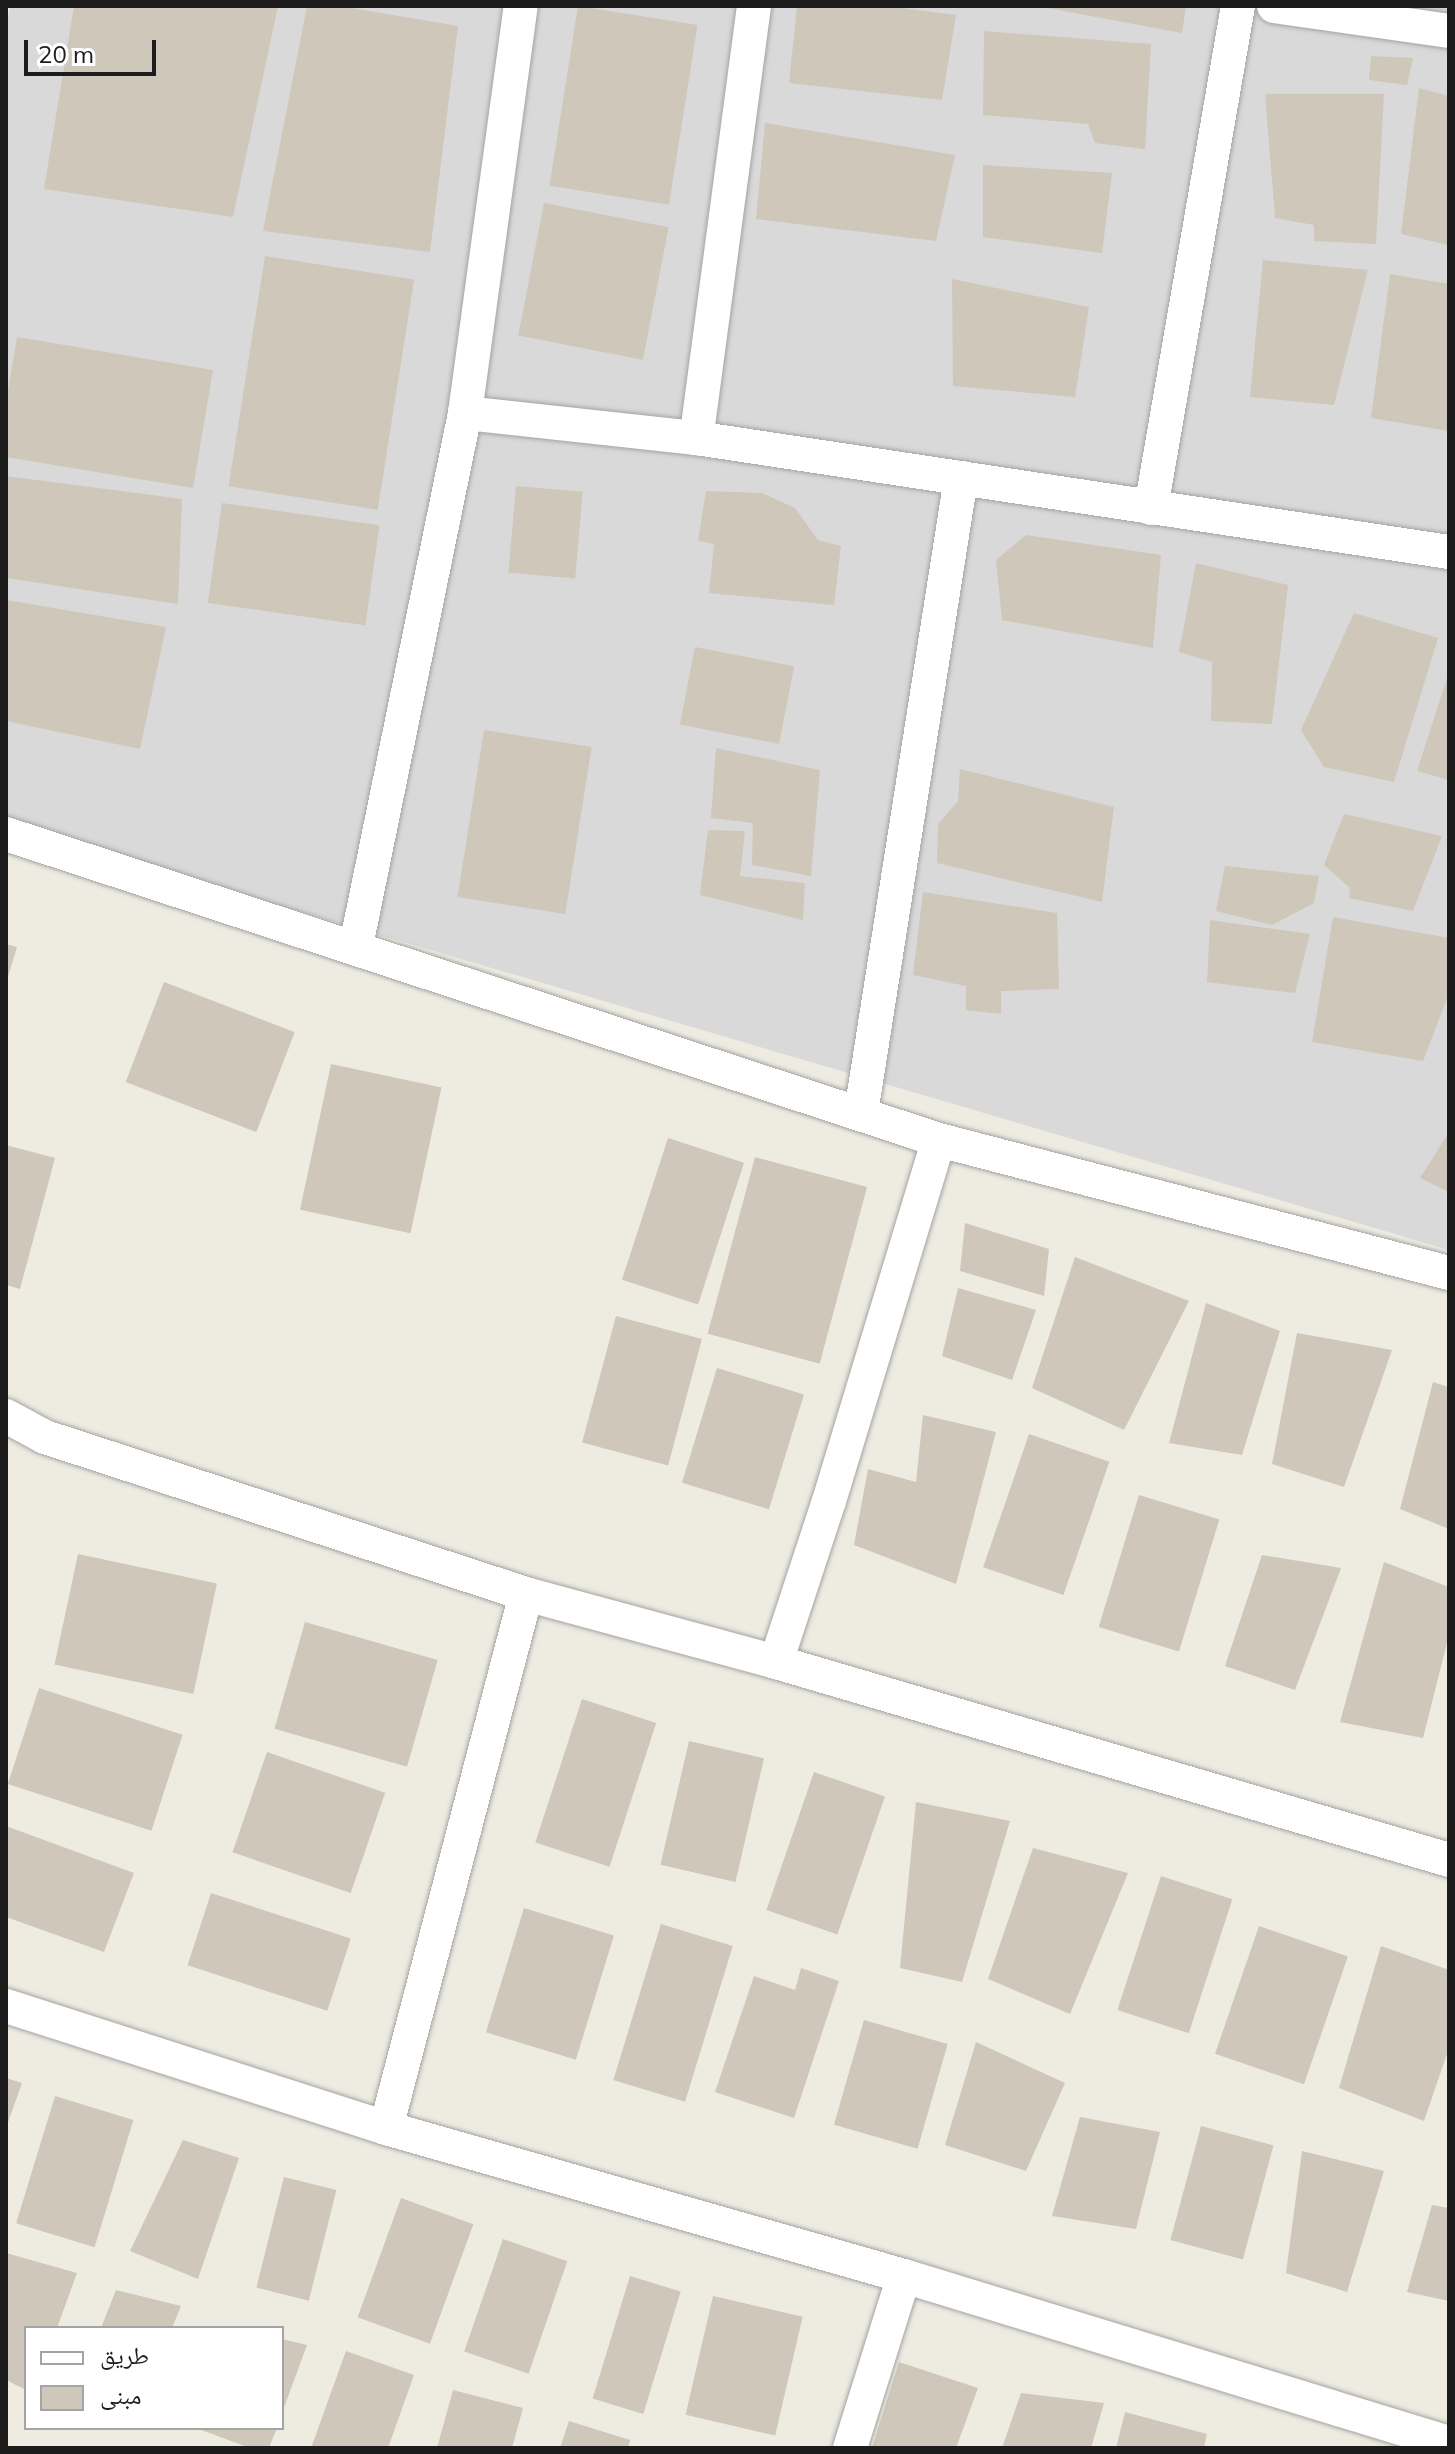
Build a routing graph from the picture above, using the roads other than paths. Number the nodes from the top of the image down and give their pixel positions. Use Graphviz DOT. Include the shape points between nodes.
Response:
graph roads {
  1 [pos="521,6"];
  2 [pos="754,6"];
  3 [pos="1238,6"];
  4 [pos="1274,6"];
  5 [pos="1449,31"];
  6 [pos="465,413"];
  7 [pos="696,438"];
  8 [pos="961,478"];
  9 [pos="1151,508"];
  10 [pos="1449,552"];
  11 [pos="6,834"];
  12 [pos="356,946"];
  13 [pos="861,1113"];
  14 [pos="939,1140"];
  15 [pos="1449,1273"];
  16 [pos="6,1416"];
  17 [pos="45,1437"];
  18 [pos="6,1439"];
  19 [pos="526,1594"];
  20 [pos="776,1662"];
  21 [pos="1449,1860"];
  22 [pos="6,2006"];
  23 [pos="386,2128"];
  24 [pos="904,2276"];
  25 [pos="1449,2443"];
  26 [pos="850,2448"];
  1 -- 6 [label="street"];
  2 -- 7 [label="street"];
  3 -- 9 [label="street"];
  4 -- 5 [label="street"];
  6 -- 7 [label="street"];
  6 -- 12 [label="street"];
  7 -- 8 [label="street"];
  8 -- 9 [label="street"];
  8 -- 13 [label="street"];
  9 -- 10 [label="street"];
  11 -- 12 [label="street"];
  12 -- 13 [label="street"];
  13 -- 14 [label="street"];
  14 -- 15 [label="street"];
  14 -- 20 [label="street"];
  16 -- 17 [label="street"];
  17 -- 18 [label="street"];
  17 -- 19 [label="street"];
  19 -- 20 [label="street"];
  19 -- 23 [label="street"];
  20 -- 21 [label="street"];
  22 -- 23 [label="street"];
  23 -- 24 [label="street"];
  24 -- 25 [label="street"];
  24 -- 26 [label="street"];
}
